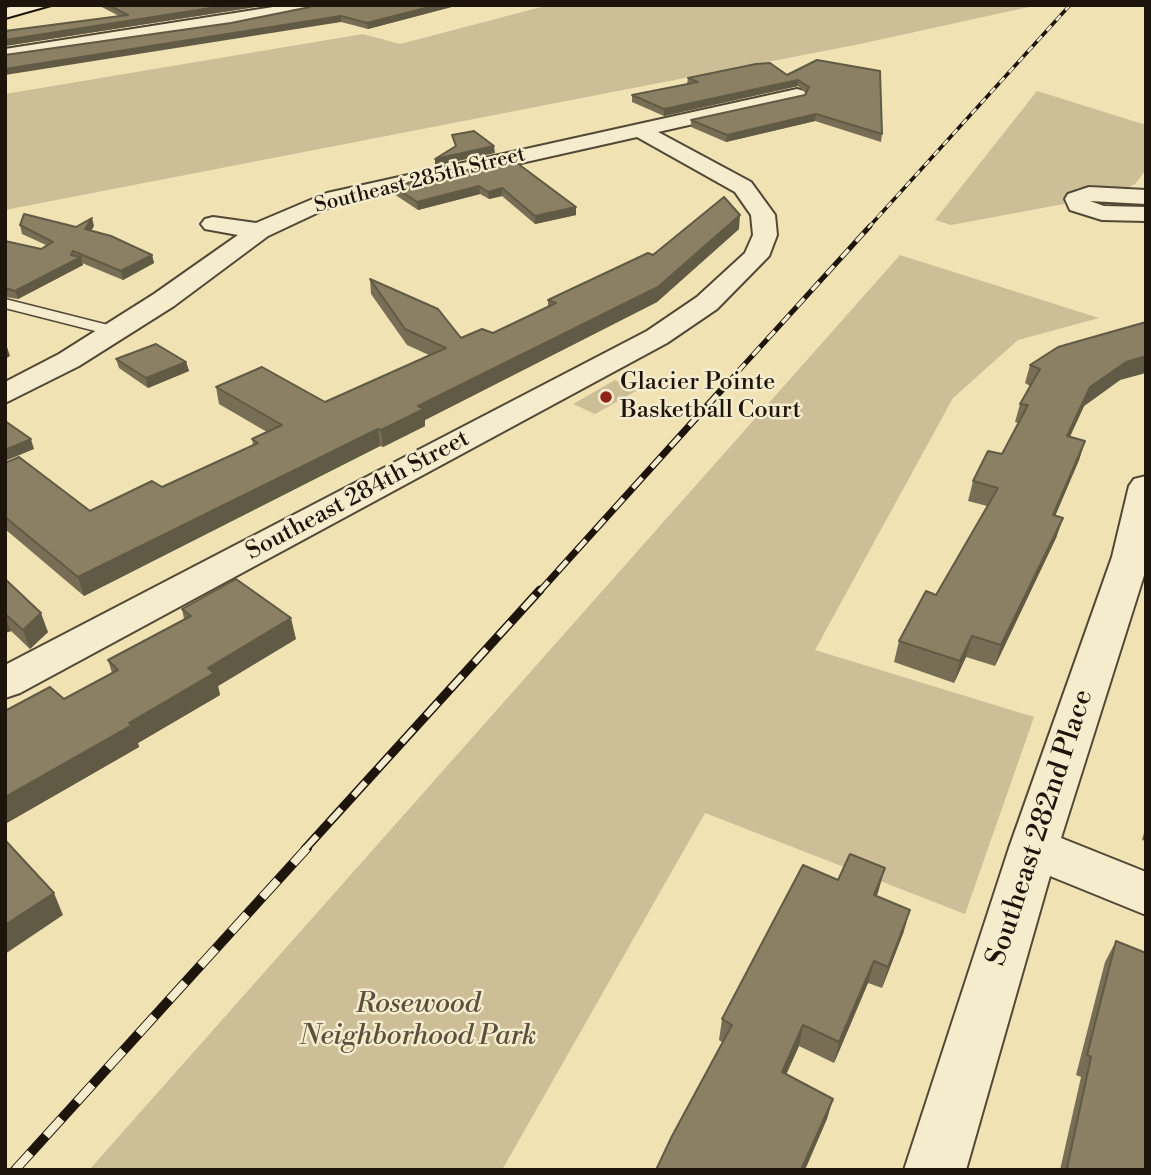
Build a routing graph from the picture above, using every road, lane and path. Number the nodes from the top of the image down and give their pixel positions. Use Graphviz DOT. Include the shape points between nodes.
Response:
graph roads {
  1 [pos="44,5"];
  2 [pos="310,5"];
  3 [pos="5,13"];
  4 [pos="135,18"];
  5 [pos="155,32"];
  6 [pos="5,54"];
  7 [pos="797,95"];
  8 [pos="639,130"];
  9 [pos="1146,197"];
  10 [pos="1146,215"];
  11 [pos="213,224"];
  12 [pos="259,232"];
  13 [pos="5,303"];
  14 [pos="115,331"];
  15 [pos="5,394"];
  16 [pos="1146,486"];
  17 [pos="1138,559"];
  18 [pos="5,683"];
  19 [pos="1032,848"];
  20 [pos="1146,894"];
  21 [pos="935,1170"];
  1 -- 3 [label="street"];
  2 -- 5 [label="street"];
  4 -- 5 [label="street"];
  5 -- 6 [label="street"];
  7 -- 8 [label="street, Southeast 285th Street"];
  8 -- 12 [label="street, Southeast 285th Street" via="327,200"];
  8 -- 18 [label="street, Southeast 284th Street" via="743,187 763,215 765,235 756,256 707,303 645,343"];
  9 -- 10 [label="street" via="1089,194 1076,199 1078,205 1102,213"];
  11 -- 12 [label="street"];
  12 -- 14 [label="street, Southeast 285th Street"];
  13 -- 14 [label="lane"];
  14 -- 15 [label="street, Southeast 285th Street"];
  16 -- 17 [label="street, Southeast 282nd Place"];
  17 -- 19 [label="street, Southeast 282nd Place"];
  19 -- 20 [label="street"];
  19 -- 21 [label="street, Southeast 282nd Place"];
}
